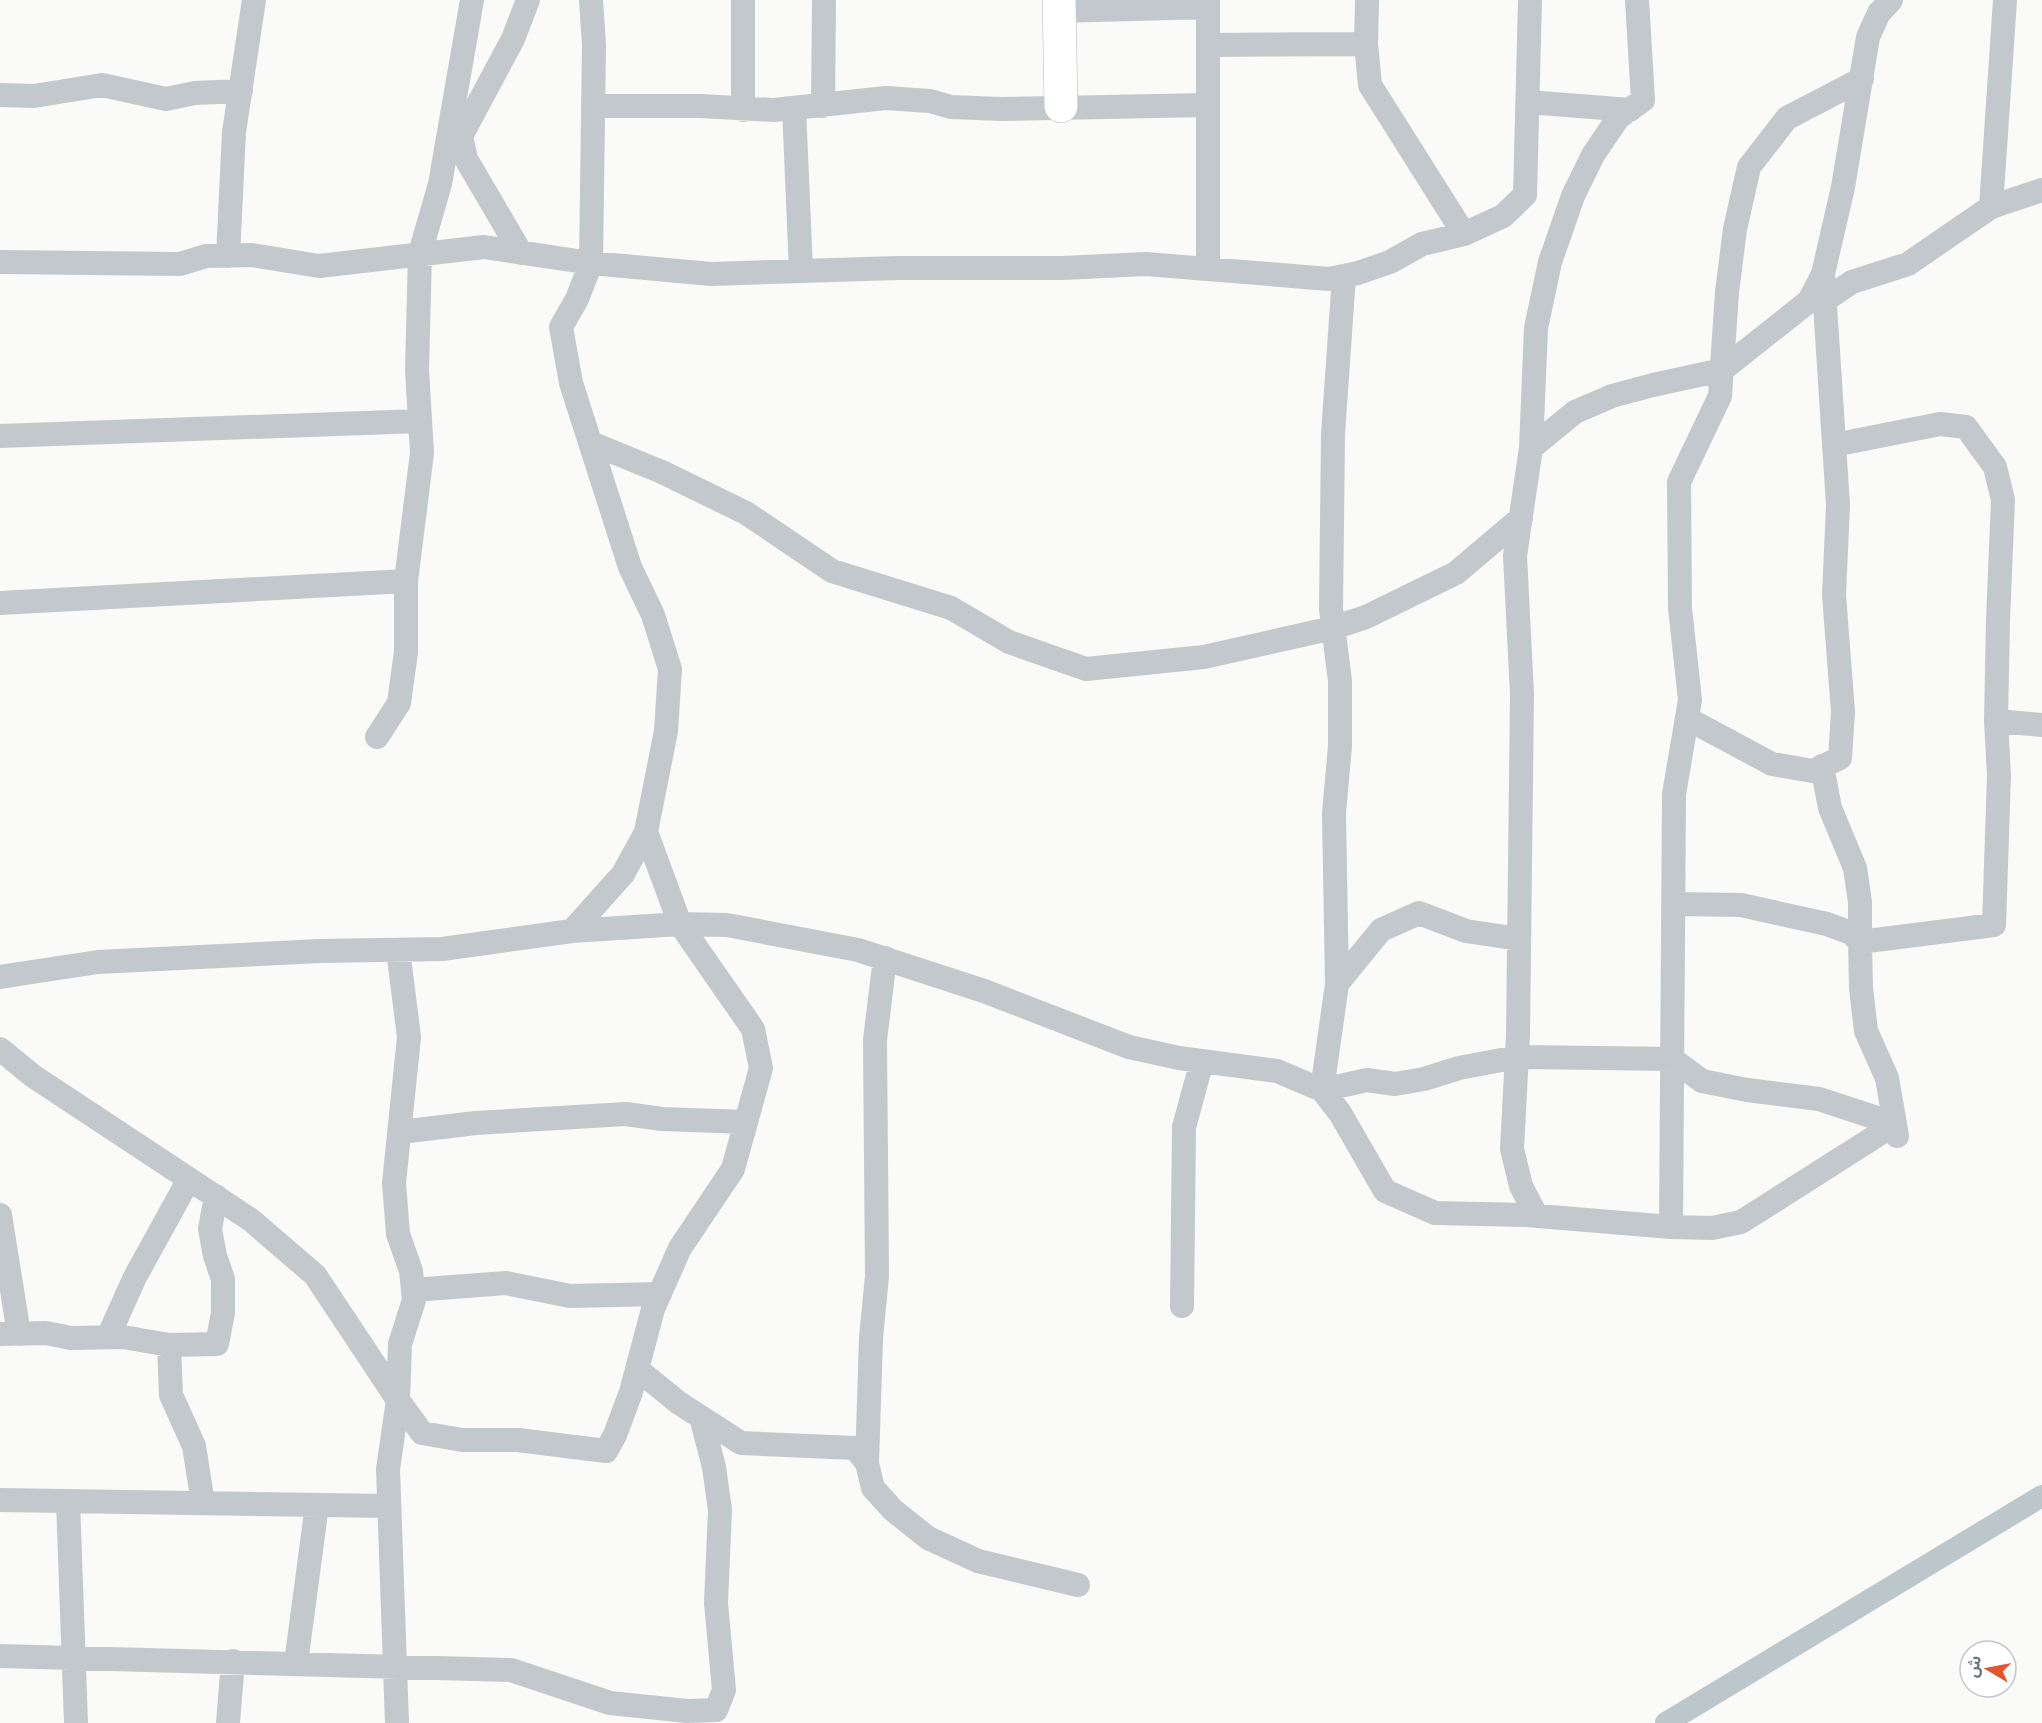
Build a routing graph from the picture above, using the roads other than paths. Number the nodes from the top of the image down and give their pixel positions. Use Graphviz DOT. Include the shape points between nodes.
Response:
graph roads {
  1 [pos="254,0"];
  2 [pos="472,0"];
  3 [pos="528,0"];
  4 [pos="591,0"];
  5 [pos="743,0"];
  6 [pos="824,0"];
  7 [pos="1366,0"];
  8 [pos="1530,0"];
  9 [pos="1637,0"];
  10 [pos="1891,0"];
  11 [pos="2005,0"];
  12 [pos="1208,3"];
  13 [pos="1059,5"];
  14 [pos="1366,44"];
  15 [pos="1208,45"];
  16 [pos="1862,79"];
  17 [pos="241,91"];
  18 [pos="0,95"];
  19 [pos="1528,102"];
  20 [pos="1208,105"];
  21 [pos="593,106"];
  22 [pos="823,106"];
  23 [pos="1061,106"];
  24 [pos="794,108"];
  25 [pos="455,109"];
  26 [pos="743,110"];
  27 [pos="1630,110"];
  28 [pos="461,137"];
  29 [pos="443,166"];
  30 [pos="2042,189"];
  31 [pos="1991,207"];
  32 [pos="1464,234"];
  33 [pos="420,253"];
  34 [pos="521,254"];
  35 [pos="228,256"];
  36 [pos="0,262"];
  37 [pos="591,263"];
  38 [pos="1208,267"];
  39 [pos="801,271"];
  40 [pos="1344,276"];
  41 [pos="1817,300"];
  42 [pos="1722,370"];
  43 [pos="420,421"];
  44 [pos="0,436"];
  45 [pos="591,443"];
  46 [pos="1834,445"];
  47 [pos="1531,448"];
  48 [pos="1521,518"];
  49 [pos="406,581"];
  50 [pos="0,603"];
  51 [pos="1333,628"];
  52 [pos="1688,719"];
  53 [pos="1996,721"];
  54 [pos="2042,725"];
  55 [pos="377,737"];
  56 [pos="1822,766"];
  57 [pos="646,832"];
  58 [pos="1675,904"];
  59 [pos="680,924"];
  60 [pos="572,931"];
  61 [pos="1519,939"];
  62 [pos="1860,942"];
  63 [pos="398,950"];
  64 [pos="885,958"];
  65 [pos="0,977"];
  66 [pos="1337,984"];
  67 [pos="0,1049"];
  68 [pos="1517,1057"];
  69 [pos="1672,1059"];
  70 [pos="1202,1061"];
  71 [pos="1322,1090"];
  72 [pos="746,1122"];
  73 [pos="1896,1131"];
  74 [pos="400,1132"];
  75 [pos="189,1179"];
  76 [pos="216,1196"];
  77 [pos="0,1215"];
  78 [pos="1536,1215"];
  79 [pos="1671,1227"];
  80 [pos="413,1290"];
  81 [pos="660,1294"];
  82 [pos="1182,1306"];
  83 [pos="9,1334"];
  84 [pos="108,1337"];
  85 [pos="169,1345"];
  86 [pos="637,1369"];
  87 [pos="398,1400"];
  88 [pos="701,1418"];
  89 [pos="867,1463"];
  90 [pos="0,1500"];
  91 [pos="68,1501"];
  92 [pos="203,1503"];
  93 [pos="317,1505"];
  94 [pos="389,1506"];
  95 [pos="1078,1585"];
  96 [pos="0,1656"];
  97 [pos="74,1657"];
  98 [pos="232,1661"];
  99 [pos="296,1664"];
  100 [pos="395,1667"];
  101 [pos="76,1723"];
  102 [pos="228,1723"];
  103 [pos="397,1723"];
  1 -- 17 [label="street"];
  2 -- 25 [label="street"];
  3 -- 28 [label="street" via="513,39"];
  4 -- 21 [label="street"];
  5 -- 26 [label="street"];
  6 -- 22 [label="street"];
  7 -- 14 [label="street"];
  8 -- 19 [label="street"];
  9 -- 27 [label="street" via="1643,100"];
  10 -- 16 [label="street" via="1879,13 1868,37"];
  11 -- 31 [label="street"];
  12 -- 13 [label="street"];
  12 -- 15 [label="street"];
  13 -- 23 [label="street"];
  14 -- 15 [label="street"];
  14 -- 32 [label="street" via="1370,85"];
  15 -- 20 [label="street"];
  16 -- 41 [label="street"];
  16 -- 42 [label="street" via="1787,118 1749,167 1735,229"];
  17 -- 18 [label="street" via="166,99 102,85 34,96"];
  17 -- 35 [label="street" via="230,176"];
  19 -- 27 [label="street"];
  19 -- 32 [label="street" via="1525,195 1503,216"];
  20 -- 23 [label="street"];
  20 -- 38 [label="street"];
  21 -- 26 [label="street"];
  21 -- 37 [label="street"];
  22 -- 23 [label="street" via="886,98 930,101 951,107"];
  22 -- 24 [label="street"];
  24 -- 26 [label="street"];
  24 -- 39 [label="street"];
  25 -- 28 [label="street"];
  25 -- 29 [label="street"];
  27 -- 47 [label="street" via="1618,118 1593,154 1573,196 1550,262 1536,328"];
  28 -- 29 [label="street"];
  28 -- 34 [label="street" via="466,159"];
  29 -- 33 [label="street"];
  30 -- 31 [label="street"];
  31 -- 41 [label="street" via="1908,264 1852,282"];
  32 -- 40 [label="street" via="1422,244 1390,262"];
  33 -- 34 [label="street" via="484,247"];
  33 -- 35 [label="street" via="319,266 252,255"];
  33 -- 43 [label="street"];
  34 -- 37 [label="street"];
  35 -- 36 [label="street" via="206,256 180,264"];
  37 -- 39 [label="street" via="711,274"];
  37 -- 45 [label="street" via="561,327 571,383"];
  38 -- 39 [label="street" via="1146,264"];
  38 -- 40 [label="street" via="1329,279"];
  40 -- 51 [label="street" via="1333,434"];
  41 -- 42 [label="street"];
  41 -- 46 [label="street"];
  42 -- 47 [label="street" via="1653,384 1584,408"];
  42 -- 52 [label="street" via="1720,396 1679,482 1680,608 1690,700"];
  43 -- 44 [label="street"];
  43 -- 49 [label="street" via="422,453"];
  45 -- 51 [label="street" via="746,513 832,571 951,608 1009,642 1086,669 1204,657"];
  45 -- 57 [label="street" via="630,567 653,615 670,669 666,731"];
  46 -- 53 [label="street" via="1940,424 1966,427 1995,467 2003,500"];
  46 -- 56 [label="street" via="1838,505 1834,595 1844,712 1840,758"];
  47 -- 48 [label="street"];
  48 -- 51 [label="street" via="1456,573 1376,613"];
  48 -- 61 [label="street" via="1515,556 1522,694"];
  49 -- 50 [label="street"];
  49 -- 55 [label="street" via="406,652 399,703"];
  51 -- 66 [label="street" via="1340,681 1334,813"];
  52 -- 56 [label="street" via="1772,764 1813,771"];
  52 -- 58 [label="street" via="1674,794"];
  53 -- 54 [label="street"];
  53 -- 62 [label="street" via="1999,775 1994,925"];
  56 -- 62 [label="street" via="1830,808 1855,868"];
  57 -- 59 [label="street"];
  57 -- 60 [label="street" via="623,873"];
  58 -- 62 [label="street" via="1741,905 1827,924 1851,933"];
  58 -- 69 [label="street"];
  59 -- 60 [label="street"];
  59 -- 64 [label="street" via="768,931"];
  59 -- 72 [label="street" via="753,1029 761,1068"];
  60 -- 63 [label="street" via="442,949"];
  61 -- 66 [label="street" via="1466,931 1419,913 1381,930"];
  61 -- 68 [label="street"];
  62 -- 73 [label="street" via="1866,1031 1887,1078"];
  63 -- 65 [label="street" via="98,962"];
  63 -- 74 [label="street" via="409,1037"];
  64 -- 70 [label="street" via="1129,1047"];
  64 -- 89 [label="street" via="875,1040 877,1276"];
  66 -- 71 [label="street"];
  67 -- 75 [label="street" via="33,1076"];
  68 -- 69 [label="street"];
  68 -- 71 [label="street" via="1395,1084 1367,1080"];
  68 -- 78 [label="street" via="1512,1149 1521,1186"];
  69 -- 73 [label="street" via="1702,1081 1819,1098"];
  69 -- 79 [label="street"];
  70 -- 71 [label="street" via="1277,1071"];
  70 -- 82 [label="street" via="1184,1127"];
  71 -- 78 [label="street" via="1340,1113 1385,1191 1435,1213"];
  72 -- 74 [label="street" via="626,1114"];
  72 -- 81 [label="street" via="733,1169 680,1248"];
  73 -- 79 [label="street" via="1741,1222 1712,1228"];
  74 -- 80 [label="street" via="394,1183 398,1234"];
  75 -- 76 [label="street"];
  75 -- 84 [label="street" via="135,1277"];
  76 -- 85 [label="street" via="210,1229 223,1279 223,1313 217,1344"];
  76 -- 87 [label="street" via="251,1220 315,1275"];
  77 -- 83 [label="street"];
  78 -- 79 [label="street"];
  80 -- 81 [label="street" via="506,1283 570,1296"];
  80 -- 87 [label="street" via="414,1300 400,1344"];
  81 -- 86 [label="street"];
  83 -- 84 [label="street"];
  84 -- 85 [label="street"];
  85 -- 92 [label="street" via="171,1395 194,1446"];
  86 -- 87 [label="street" via="606,1451 518,1440 462,1440 422,1433"];
  86 -- 88 [label="street"];
  87 -- 94 [label="street" via="387,1469"];
  88 -- 89 [label="street" via="741,1443 855,1448"];
  88 -- 100 [label="street" via="720,1510 716,1603 724,1690 716,1710 610,1703 511,1670"];
  89 -- 95 [label="street" via="873,1488 928,1538 978,1561"];
  90 -- 91 [label="street"];
  91 -- 92 [label="street"];
  91 -- 97 [label="street"];
  92 -- 93 [label="street"];
  93 -- 94 [label="street"];
  93 -- 99 [label="street"];
  94 -- 100 [label="street"];
  96 -- 97 [label="street"];
  97 -- 98 [label="street"];
  97 -- 101 [label="street"];
  98 -- 99 [label="street"];
  98 -- 102 [label="street"];
  99 -- 100 [label="street"];
  100 -- 103 [label="street"];
}
